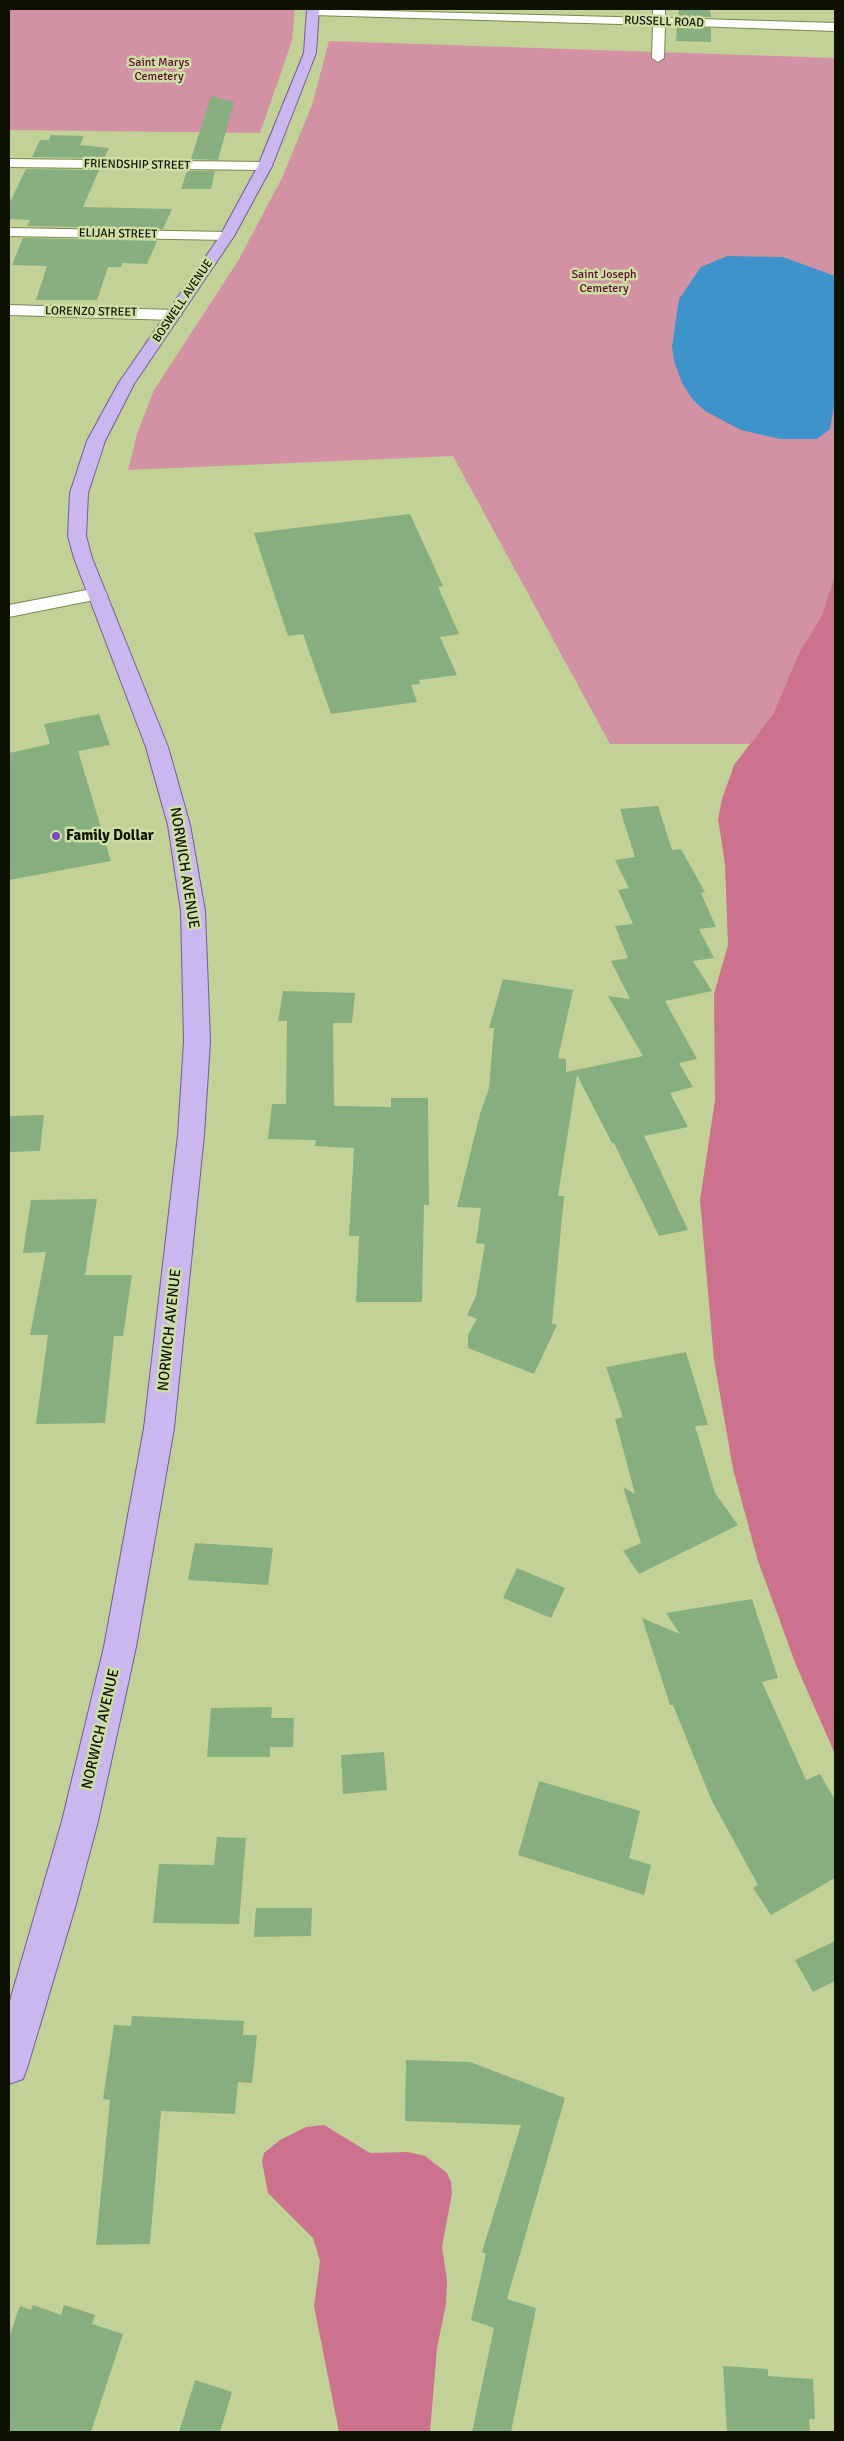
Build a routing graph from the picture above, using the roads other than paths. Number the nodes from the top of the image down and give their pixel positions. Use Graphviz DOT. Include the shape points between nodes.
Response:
graph roads {
  1 [pos="659,9"];
  2 [pos="313,10"];
  3 [pos="659,22"];
  4 [pos="835,27"];
  5 [pos="658,58"];
  6 [pos="9,163"];
  7 [pos="265,166"];
  8 [pos="9,232"];
  9 [pos="227,236"];
  10 [pos="9,310"];
  11 [pos="174,315"];
  12 [pos="97,594"];
  13 [pos="9,611"];
  14 [pos="9,2065"];
  1 -- 3 [label="street"];
  2 -- 3 [label="street, RUSSELL ROAD"];
  2 -- 7 [label="main road, BOSWELL AVENUE" via="310,53"];
  3 -- 4 [label="street, RUSSELL ROAD"];
  3 -- 5 [label="street"];
  6 -- 7 [label="street, FRIENDSHIP STREET"];
  7 -- 9 [label="main road, BOSWELL AVENUE"];
  8 -- 9 [label="street, ELIJAH STREET"];
  9 -- 11 [label="main road, BOSWELL AVENUE"];
  10 -- 11 [label="street, LORENZO STREET"];
  11 -- 12 [label="main road, BOSWELL AVENUE" via="126,384 96,441 79,493 77,536"];
  12 -- 13 [label="street"];
  12 -- 14 [label="main road, NORWICH AVENUE" via="157,747 179,825 193,911 198,1021 196,1083 159,1428 122,1638 61,1895"];
}
